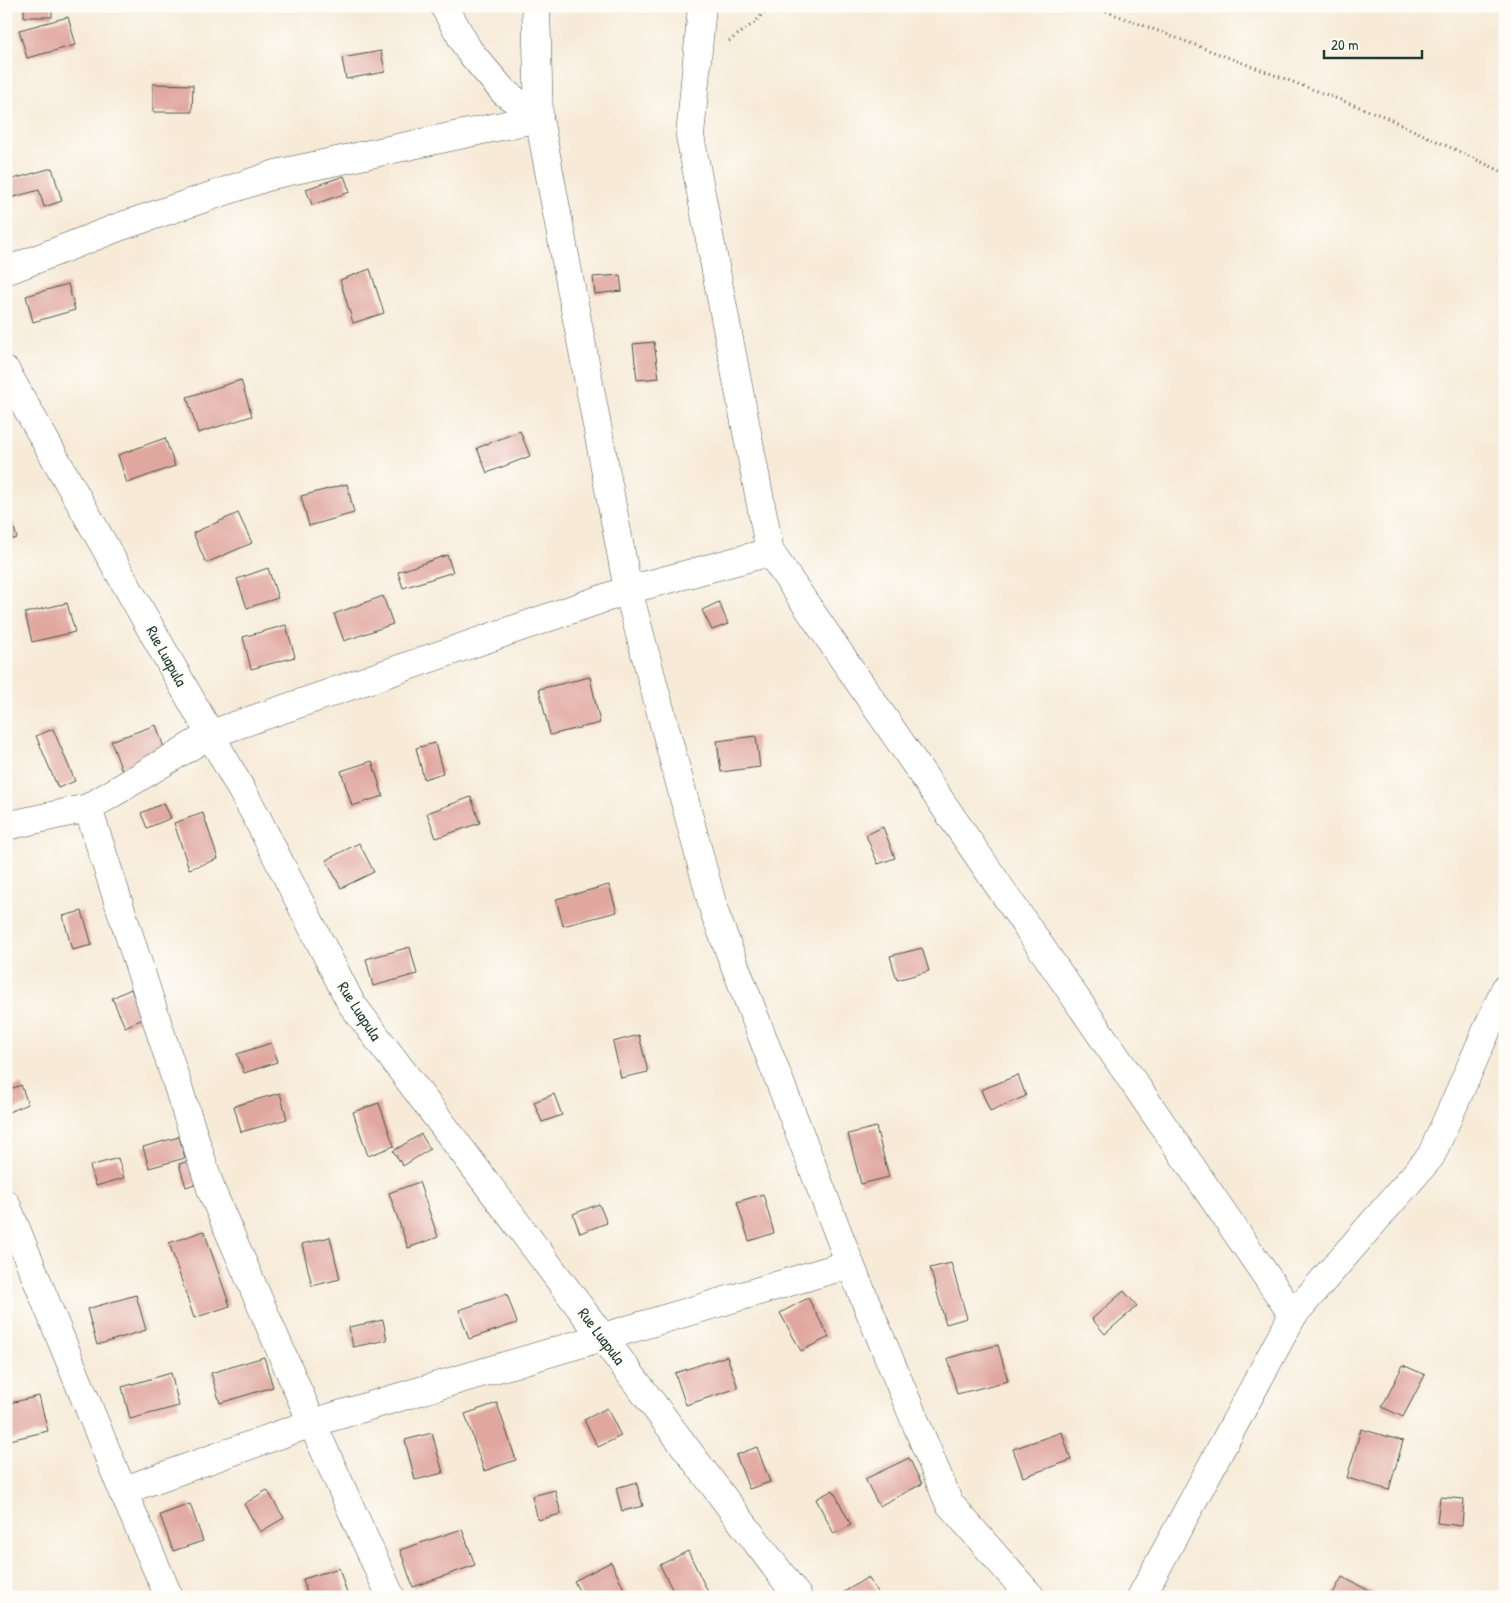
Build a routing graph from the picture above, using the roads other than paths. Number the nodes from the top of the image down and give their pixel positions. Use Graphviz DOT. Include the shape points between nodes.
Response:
graph roads {
  1 [pos="444,6"];
  2 [pos="536,6"];
  3 [pos="702,6"];
  4 [pos="539,118"];
  5 [pos="6,271"];
  6 [pos="6,371"];
  7 [pos="770,552"];
  8 [pos="628,590"];
  9 [pos="211,734"];
  10 [pos="88,808"];
  11 [pos="6,826"];
  12 [pos="1505,989"];
  13 [pos="6,1204"];
  14 [pos="850,1264"];
  15 [pos="1293,1315"];
  16 [pos="602,1337"];
  17 [pos="312,1423"];
  18 [pos="122,1491"];
  19 [pos="169,1597"];
  20 [pos="391,1597"];
  21 [pos="798,1597"];
  22 [pos="1031,1597"];
  23 [pos="1141,1597"];
  1 -- 4 [label="street" via="469,51 504,92"];
  2 -- 4 [label="street"];
  3 -- 7 [label="street" via="690,136"];
  4 -- 5 [label="street" via="276,174 119,227"];
  4 -- 8 [label="street"];
  6 -- 9 [label="street, Rue Luapula"];
  7 -- 8 [label="street"];
  7 -- 15 [label="street"];
  8 -- 9 [label="street"];
  8 -- 14 [label="street" via="715,914"];
  9 -- 10 [label="street"];
  9 -- 16 [label="street, Rue Luapula" via="256,814 351,1003"];
  10 -- 11 [label="street"];
  10 -- 17 [label="street" via="212,1192"];
  12 -- 15 [label="street" via="1431,1156"];
  13 -- 18 [label="street"];
  14 -- 16 [label="street"];
  14 -- 22 [label="street" via="949,1503"];
  15 -- 23 [label="street"];
  16 -- 17 [label="street"];
  16 -- 21 [label="street, Rue Luapula"];
  17 -- 18 [label="street"];
  17 -- 20 [label="street"];
  18 -- 19 [label="street"];
}
